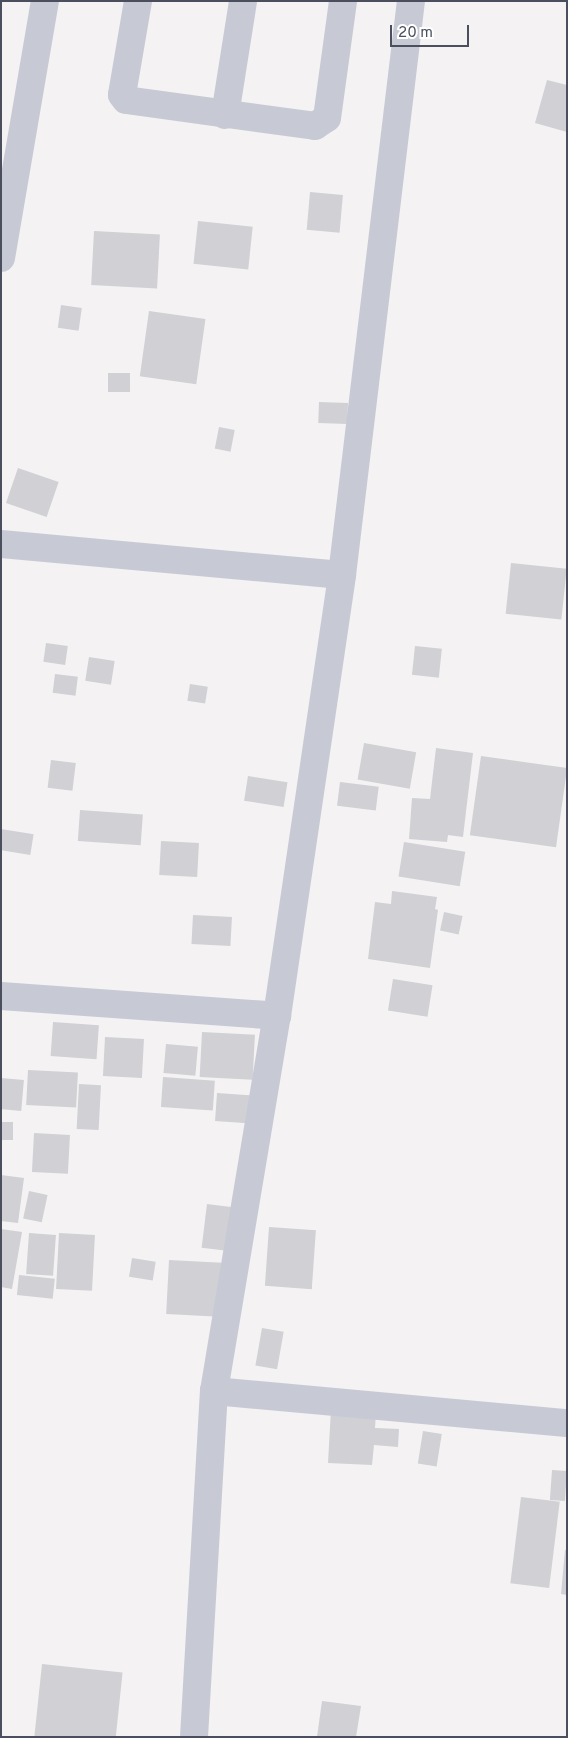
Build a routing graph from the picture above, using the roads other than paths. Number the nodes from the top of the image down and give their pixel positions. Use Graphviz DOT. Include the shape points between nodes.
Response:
graph roads {
  1 [pos="45,1"];
  2 [pos="138,1"];
  3 [pos="243,1"];
  4 [pos="344,1"];
  5 [pos="411,1"];
  6 [pos="225,116"];
  7 [pos="1,258"];
  8 [pos="1,544"];
  9 [pos="342,574"];
  10 [pos="1,996"];
  11 [pos="277,1016"];
  12 [pos="214,1391"];
  13 [pos="567,1423"];
  14 [pos="194,1737"];
  1 -- 7 [label="street"];
  2 -- 6 [label="street" via="122,95 126,100"];
  3 -- 6 [label="street"];
  4 -- 6 [label="street" via="327,118 315,126"];
  5 -- 9 [label="street"];
  8 -- 9 [label="street"];
  9 -- 11 [label="street"];
  10 -- 11 [label="street"];
  11 -- 12 [label="street"];
  12 -- 13 [label="street"];
  12 -- 14 [label="street"];
}
